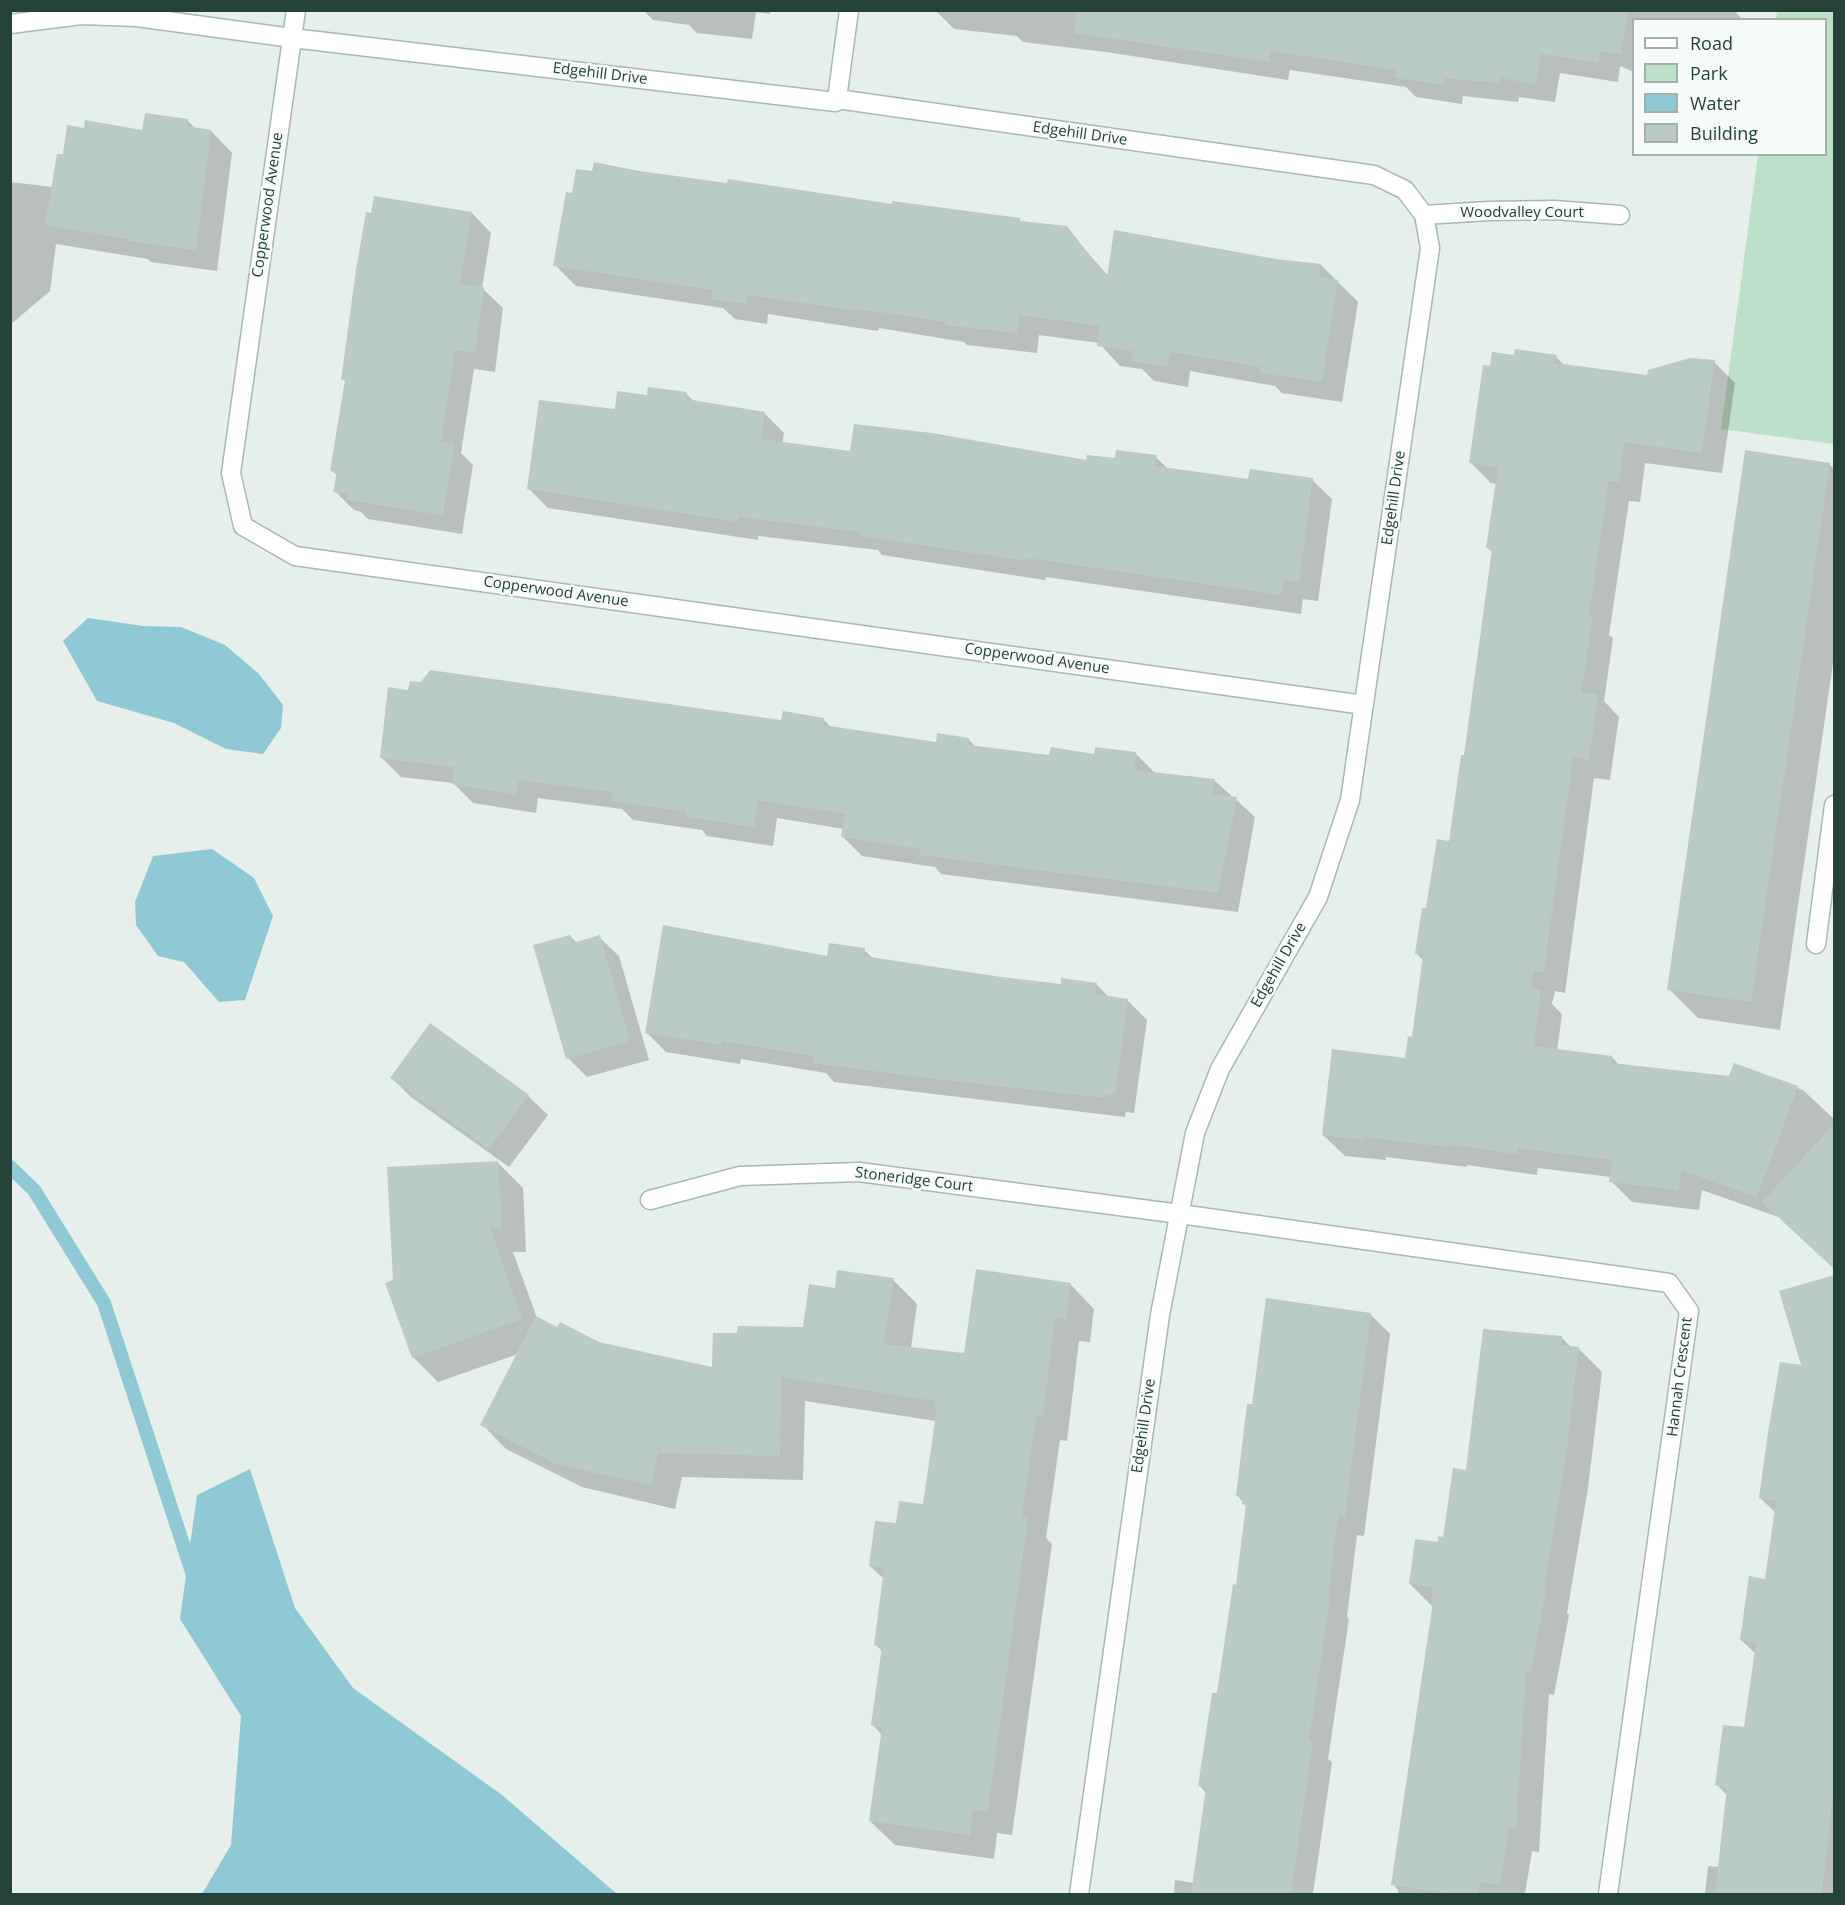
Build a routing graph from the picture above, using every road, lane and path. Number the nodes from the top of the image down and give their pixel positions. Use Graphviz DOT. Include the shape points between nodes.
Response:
graph roads {
  1 [pos="296,10"];
  2 [pos="849,10"];
  3 [pos="10,24"];
  4 [pos="292,38"];
  5 [pos="837,99"];
  6 [pos="1424,215"];
  7 [pos="1620,215"];
  8 [pos="1364,705"];
  9 [pos="1834,805"];
  10 [pos="1831,849"];
  11 [pos="1816,944"];
  12 [pos="650,1200"];
  13 [pos="1179,1214"];
  14 [pos="1079,1894"];
  15 [pos="1608,1894"];
  1 -- 4 [label="street, Copperwood Avenue"];
  2 -- 5 [label="street"];
  3 -- 4 [label="street, Edgehill Drive" via="81,15 137,17"];
  4 -- 5 [label="street, Edgehill Drive" via="836,102"];
  4 -- 8 [label="street, Copperwood Avenue" via="231,473 243,526 295,556"];
  5 -- 6 [label="street, Edgehill Drive" via="1374,175 1405,190"];
  6 -- 7 [label="street, Woodvalley Court" via="1554,210"];
  6 -- 8 [label="street, Edgehill Drive" via="1430,249"];
  8 -- 13 [label="street, Edgehill Drive" via="1350,800 1318,897 1220,1070 1195,1132"];
  9 -- 10 [label="street"];
  10 -- 11 [label="street"];
  12 -- 13 [label="street, Stoneridge Court" via="740,1176 859,1172"];
  13 -- 14 [label="street, Edgehill Drive" via="1160,1315"];
  13 -- 15 [label="street, Hannah Crescent" via="1669,1283 1689,1311"];
}
